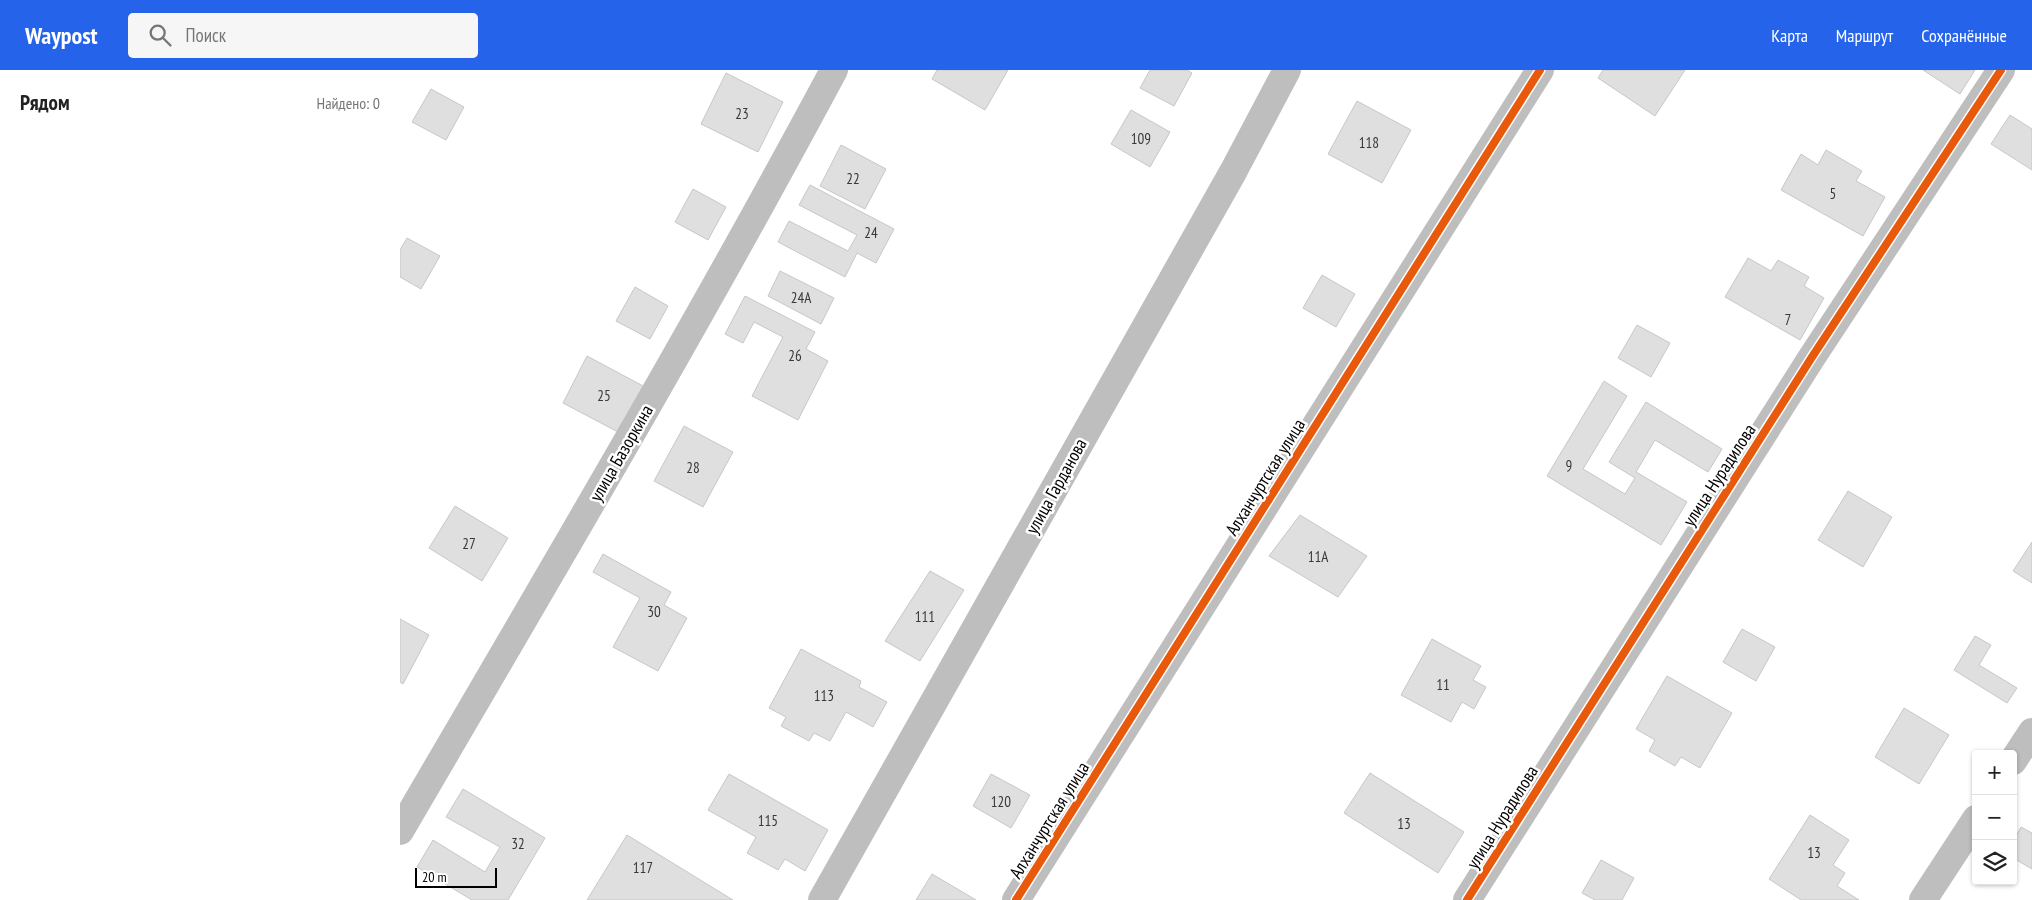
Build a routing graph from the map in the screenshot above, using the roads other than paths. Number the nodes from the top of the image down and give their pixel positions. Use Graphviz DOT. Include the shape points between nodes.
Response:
graph roads {
  1 [pos="834,70"];
  2 [pos="1286,70"];
  3 [pos="1540,70"];
  4 [pos="2001,70"];
  5 [pos="2032,732"];
  6 [pos="2017,755"];
  7 [pos="1972,825"];
  8 [pos="400,831"];
  9 [pos="822,900"];
  10 [pos="1016,900"];
  11 [pos="1467,900"];
  12 [pos="1923,900"];
  1 -- 8 [label="street, улица Базоркина" via="731,260"];
  2 -- 9 [label="street, улица Гарданова" via="1228,181"];
  3 -- 10 [label="street, Алханчуртская улица"];
  4 -- 11 [label="street, улица Нурадилова" via="1812,357"];
  5 -- 6 [label="street"];
  7 -- 12 [label="street"];
}
